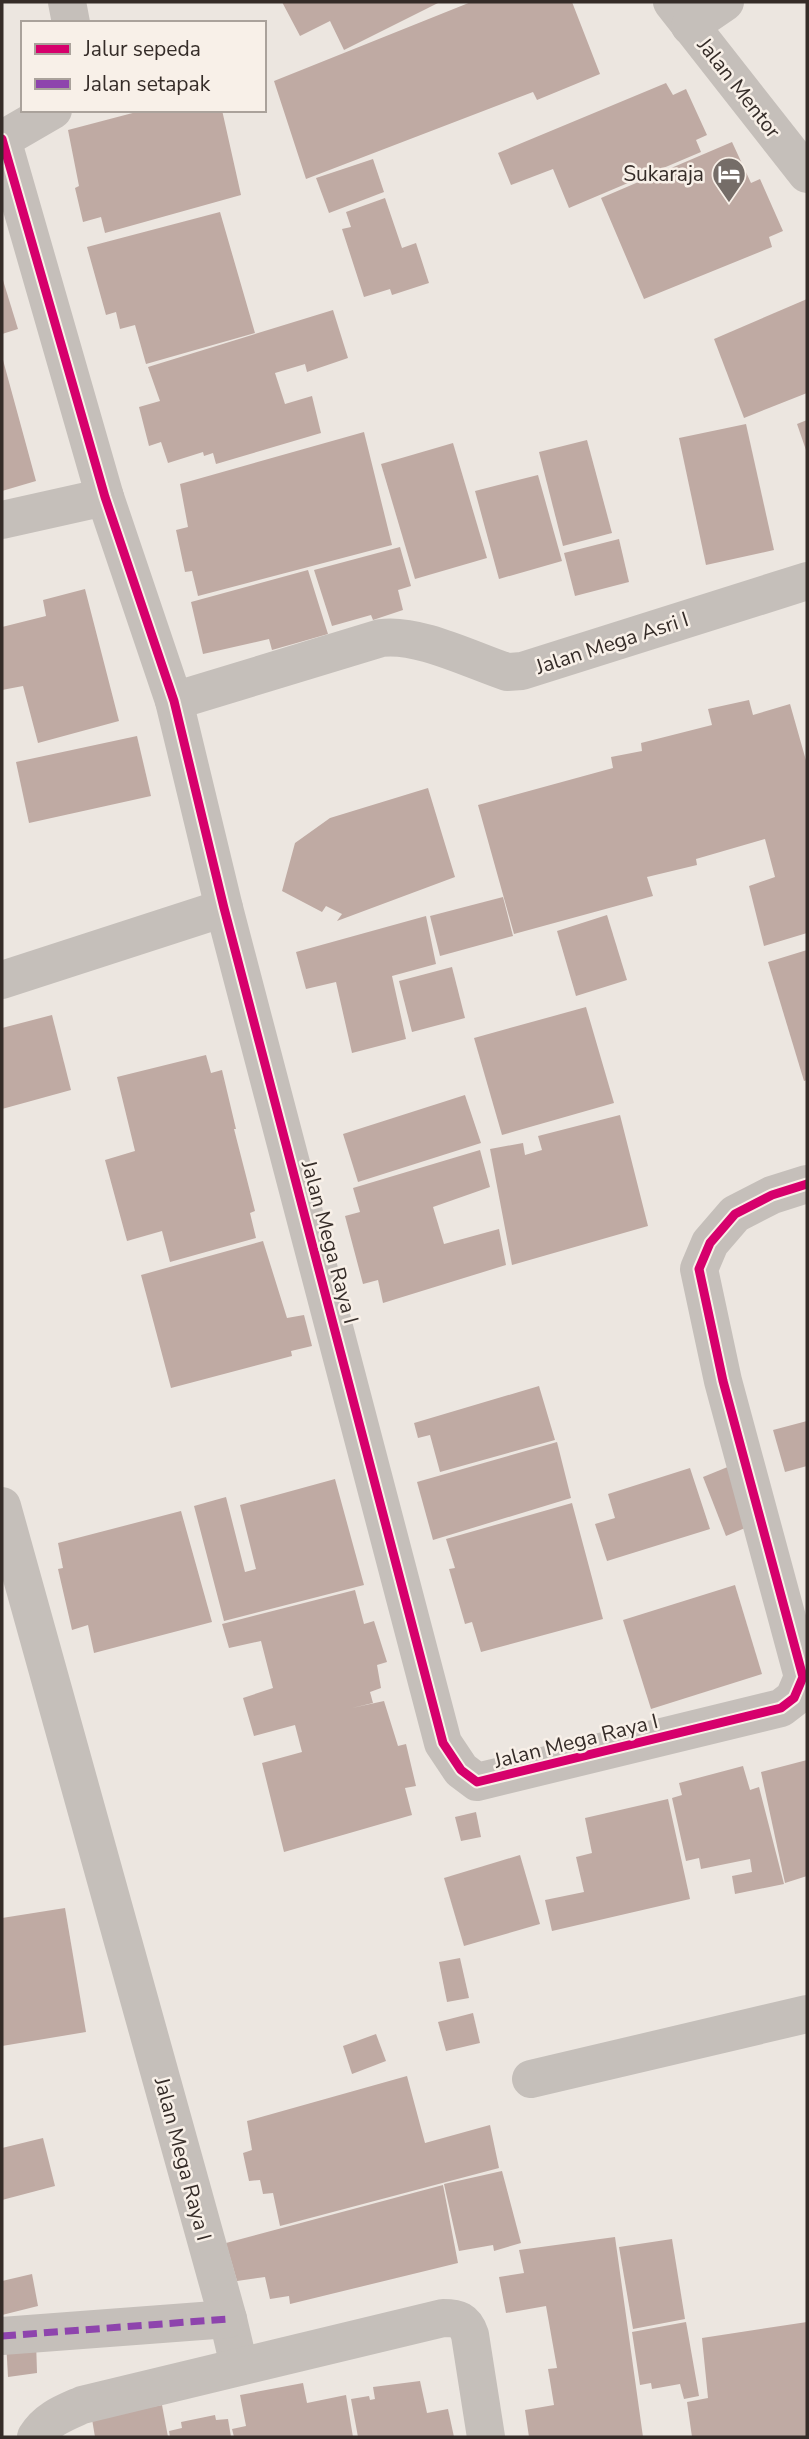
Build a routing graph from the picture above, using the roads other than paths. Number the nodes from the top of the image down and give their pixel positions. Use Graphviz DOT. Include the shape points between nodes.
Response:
graph roads {
  1 [pos="66,2"];
  2 [pos="725,2"];
  3 [pos="681,14"];
  4 [pos="71,21"];
  5 [pos="49,112"];
  6 [pos="2,139"];
  7 [pos="807,174"];
  8 [pos="105,497"];
  9 [pos="2,520"];
  10 [pos="807,581"];
  11 [pos="174,701"];
  12 [pos="224,908"];
  13 [pos="2,980"];
  14 [pos="807,1184"];
  15 [pos="2,1506"];
  16 [pos="807,2014"];
  17 [pos="531,2079"];
  18 [pos="228,2319"];
  19 [pos="2,2336"];
  20 [pos="239,2366"];
  21 [pos="36,2437"];
  22 [pos="486,2437"];
  1 -- 4 [label="street"];
  2 -- 3 [label="street"];
  3 -- 7 [label="street, Jalan Mentor"];
  5 -- 6 [label="street"];
  6 -- 8 [label="street"];
  8 -- 9 [label="street"];
  8 -- 11 [label="street"];
  10 -- 11 [label="street, Jalan Mega Asri I" via="522,671 507,672 395,636"];
  11 -- 12 [label="street"];
  12 -- 13 [label="street"];
  12 -- 14 [label="street, Jalan Mega Raya I" via="443,1743 461,1770 477,1782 781,1708 794,1698 803,1678 723,1381 699,1269 710,1243 735,1213"];
  15 -- 18 [label="street, Jalan Mega Raya I"];
  16 -- 17 [label="street"];
  18 -- 19 [label="street"];
  18 -- 20 [label="street, Jalan Mega Raya I"];
  20 -- 21 [label="street" via="82,2405 58,2415"];
  20 -- 22 [label="street" via="456,2318 466,2324 470,2335"];
}
